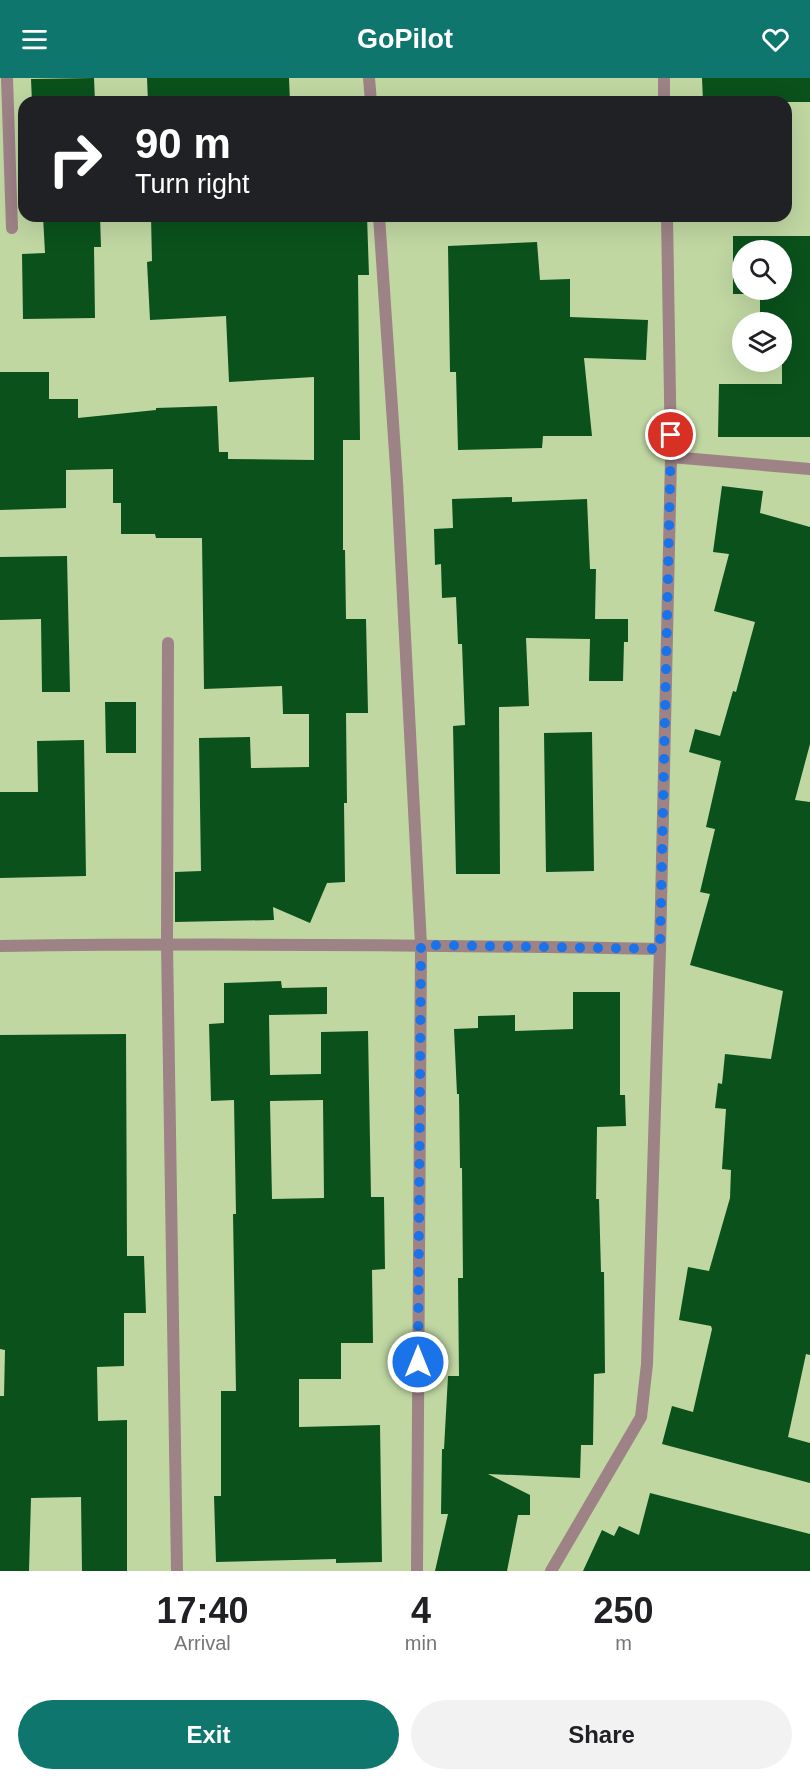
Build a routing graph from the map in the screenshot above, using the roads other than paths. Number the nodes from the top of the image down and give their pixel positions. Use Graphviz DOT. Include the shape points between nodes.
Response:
graph roads {
  1 [pos="7,78"];
  2 [pos="369,78"];
  3 [pos="664,78"];
  4 [pos="370,96"];
  5 [pos="664,96"];
  6 [pos="379,222"];
  7 [pos="667,222"];
  8 [pos="12,228"];
  9 [pos="671,457"];
  10 [pos="810,469"];
  11 [pos="168,643"];
  12 [pos="166,944"];
  13 [pos="421,945"];
  14 [pos="0,946"];
  15 [pos="660,949"];
  16 [pos="177,1571"];
  17 [pos="417,1571"];
  18 [pos="551,1571"];
  1 -- 8 [label="street"];
  2 -- 4 [label="street"];
  3 -- 5 [label="street"];
  6 -- 13 [label="street"];
  7 -- 9 [label="street"];
  9 -- 10 [label="street"];
  9 -- 15 [label="street"];
  11 -- 12 [label="street"];
  12 -- 13 [label="street"];
  12 -- 14 [label="street"];
  12 -- 16 [label="street"];
  13 -- 15 [label="street"];
  13 -- 17 [label="street"];
  15 -- 18 [label="street" via="647,1364 641,1417"];
}
